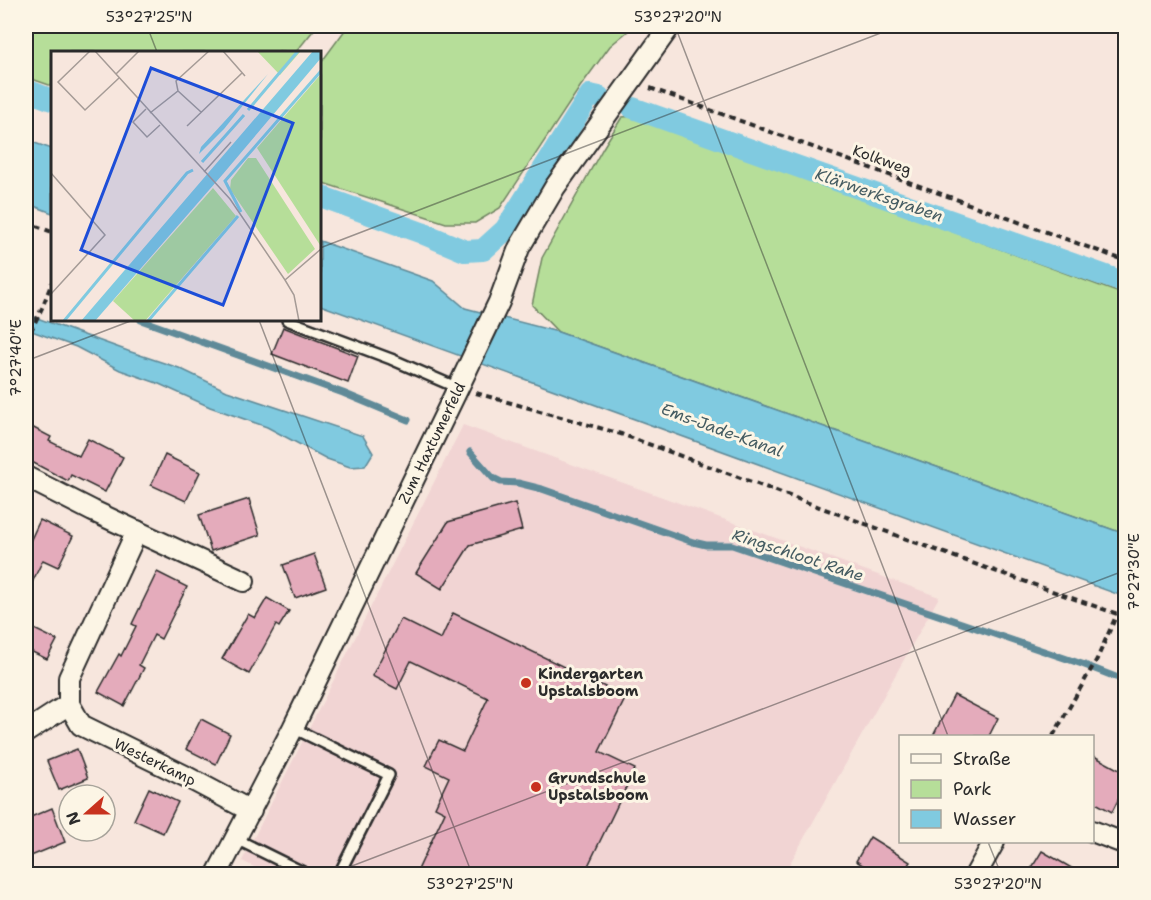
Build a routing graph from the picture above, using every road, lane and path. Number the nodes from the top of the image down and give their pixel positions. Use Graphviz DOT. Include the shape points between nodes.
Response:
graph roads {
  1 [pos="670,26"];
  2 [pos="630,81"];
  3 [pos="26,222"];
  4 [pos="51,232"];
  5 [pos="1125,261"];
  6 [pos="51,285"];
  7 [pos="290,321"];
  8 [pos="26,340"];
  9 [pos="458,388"];
  10 [pos="26,477"];
  11 [pos="137,531"];
  12 [pos="244,581"];
  13 [pos="1117,614"];
  14 [pos="1125,617"];
  15 [pos="69,704"];
  16 [pos="293,728"];
  17 [pos="26,732"];
  18 [pos="1054,735"];
  19 [pos="251,811"];
  20 [pos="1094,832"];
  21 [pos="236,839"];
  22 [pos="993,843"];
  23 [pos="1125,844"];
  24 [pos="217,874"];
  25 [pos="307,874"];
  26 [pos="339,874"];
  27 [pos="976,874"];
  1 -- 2 [label="street, Zum Haxtumerfeld"];
  2 -- 5 [label="path, Kolkweg"];
  2 -- 9 [label="street, Zum Haxtumerfeld" via="555,187 519,248 499,302"];
  3 -- 4 [label="path"];
  6 -- 8 [label="path"];
  7 -- 9 [label="lane"];
  9 -- 13 [label="path" via="621,434"];
  9 -- 16 [label="street, Zum Haxtumerfeld"];
  10 -- 11 [label="street"];
  11 -- 12 [label="street"];
  11 -- 15 [label="street" via="69,678"];
  13 -- 14 [label="path"];
  13 -- 18 [label="path" via="1097,659"];
  15 -- 17 [label="street"];
  15 -- 19 [label="street, Westerkamp" via="81,725"];
  16 -- 19 [label="street, Zum Haxtumerfeld"];
  16 -- 26 [label="lane" via="389,775"];
  19 -- 21 [label="street, Zum Haxtumerfeld"];
  20 -- 23 [label="street"];
  21 -- 24 [label="street, Zum Haxtumerfeld"];
  21 -- 25 [label="lane"];
  22 -- 27 [label="street"];
}
